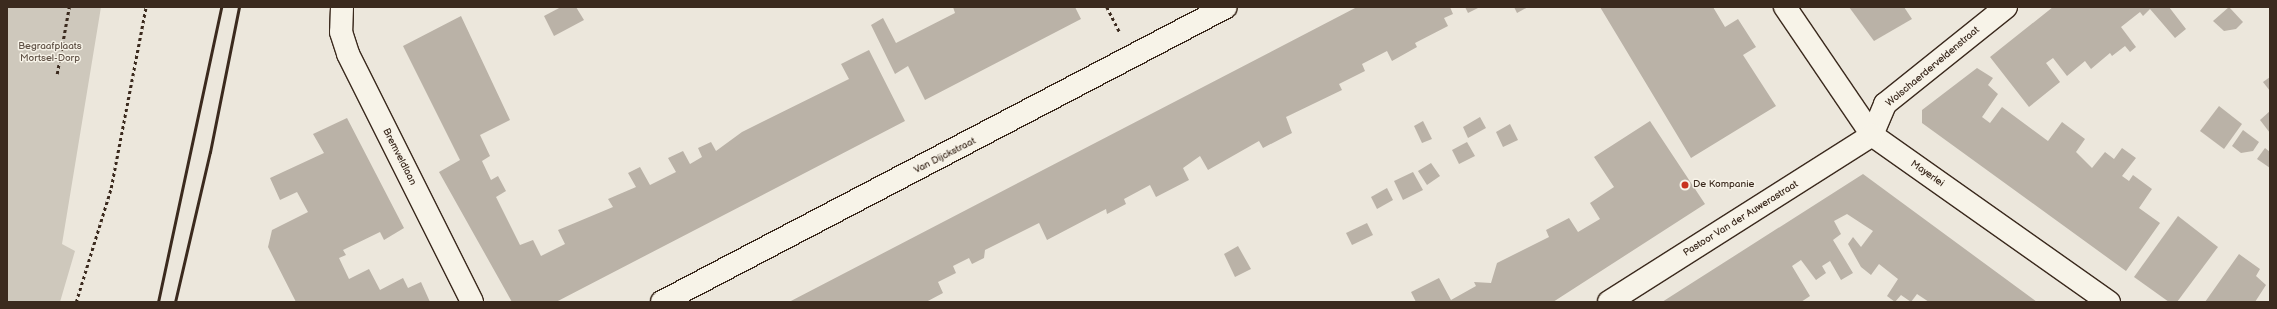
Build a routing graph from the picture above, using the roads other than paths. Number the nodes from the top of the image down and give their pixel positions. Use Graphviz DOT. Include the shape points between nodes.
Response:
graph roads {
  1 [pos="342,7"];
  2 [pos="1226,7"];
  3 [pos="1785,7"];
  4 [pos="2006,7"];
  5 [pos="1872,135"];
  6 [pos="472,302"];
  7 [pos="662,302"];
  8 [pos="1609,302"];
  9 [pos="2109,302"];
  1 -- 6 [label="street, Bremveldlaan" via="342,32 348,54"];
  2 -- 7 [label="street, Van Dijckstraat"];
  3 -- 5 [label="street, Mayerlei"];
  4 -- 5 [label="street, Wolschaerderveldenstraat" via="1885,104"];
  5 -- 8 [label="street, Pastoor Van der Auwerastraat"];
  5 -- 9 [label="street, Mayerlei"];
}
